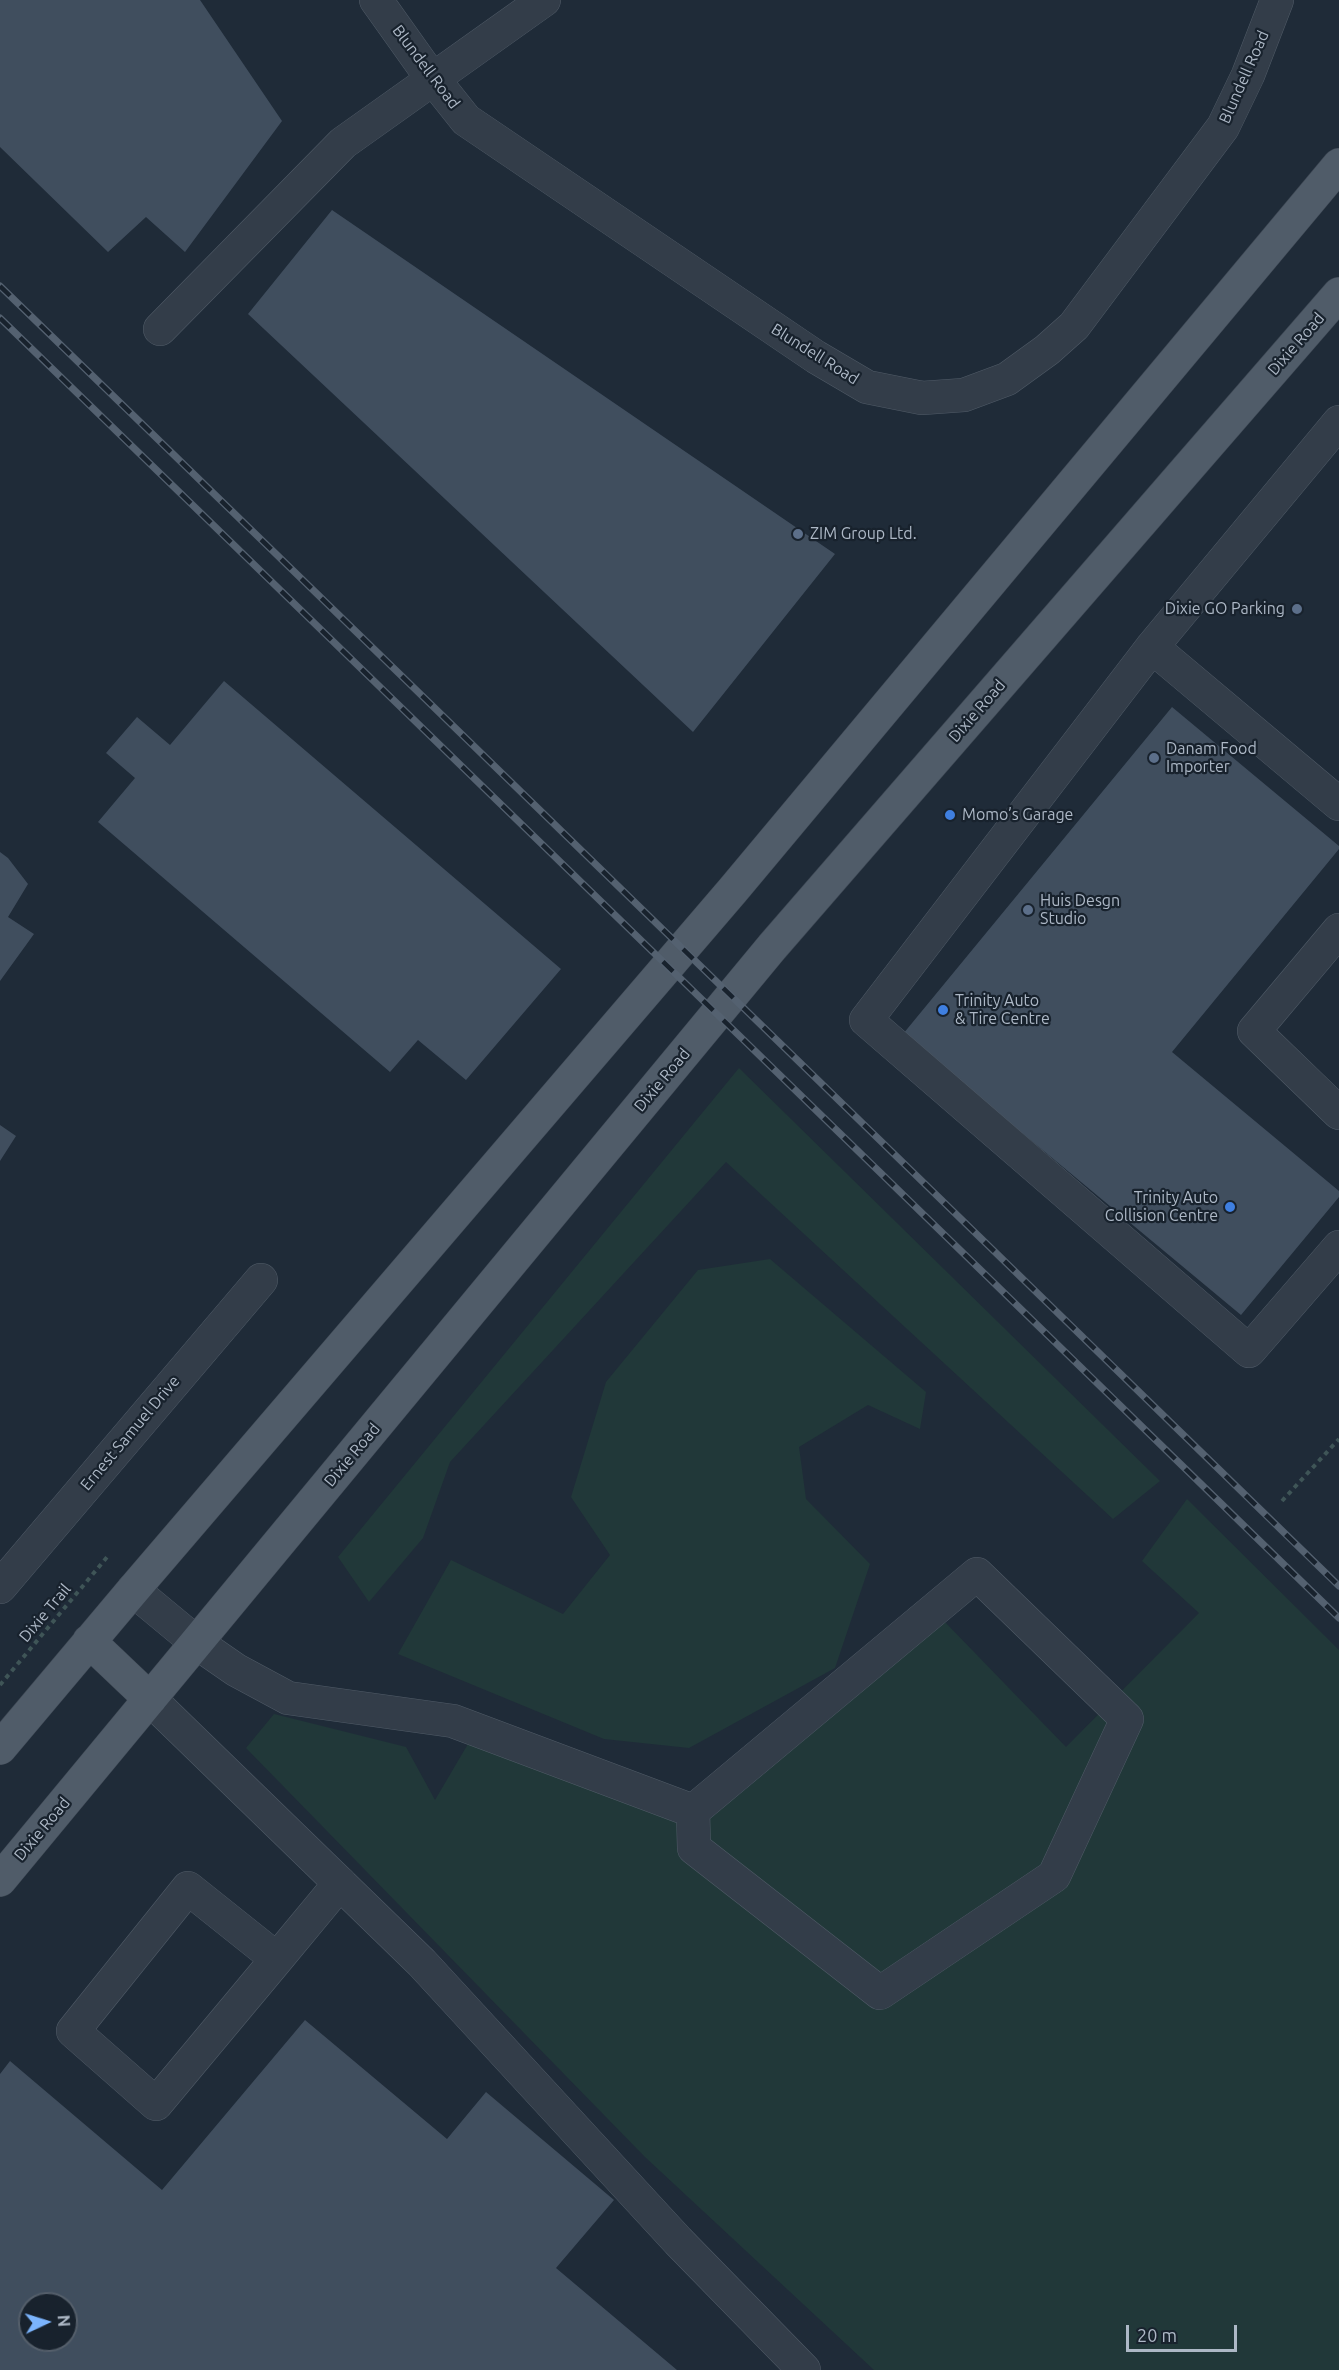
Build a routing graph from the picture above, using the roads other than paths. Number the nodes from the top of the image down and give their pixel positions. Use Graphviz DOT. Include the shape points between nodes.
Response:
graph roads {
  1 [pos="376,0"];
  2 [pos="544,0"];
  3 [pos="1277,0"];
  4 [pos="434,79"];
  5 [pos="1339,165"];
  6 [pos="1339,294"];
  7 [pos="160,329"];
  8 [pos="1339,422"];
  9 [pos="1152,647"];
  10 [pos="1339,804"];
  11 [pos="1339,930"];
  12 [pos="1339,1113"];
  13 [pos="1339,1247"];
  14 [pos="261,1280"];
  15 [pos="0,1587"];
  16 [pos="133,1590"];
  17 [pos="89,1641"];
  18 [pos="197,1643"];
  19 [pos="150,1699"];
  20 [pos="0,1748"];
  21 [pos="693,1811"];
  22 [pos="0,1880"];
  23 [pos="340,1883"];
  24 [pos="277,1959"];
  25 [pos="804,2370"];
  1 -- 4 [label="street, Blundell Road"];
  2 -- 4 [label="street"];
  3 -- 4 [label="street, Blundell Road" via="1223,127 1074,326 1007,379 964,395 922,398 867,387 816,357 466,120"];
  4 -- 7 [label="street" via="343,143"];
  5 -- 16 [label="main road" via="733,890"];
  6 -- 18 [label="main road, Dixie Road" via="772,947"];
  8 -- 9 [label="street"];
  9 -- 10 [label="street"];
  9 -- 13 [label="street" via="866,1020 1249,1351"];
  11 -- 12 [label="street" via="1254,1031"];
  14 -- 15 [label="street, Ernest Samuel Drive"];
  16 -- 17 [label="main road"];
  16 -- 18 [label="street"];
  17 -- 19 [label="main road"];
  17 -- 20 [label="main road"];
  18 -- 19 [label="main road, Dixie Road"];
  18 -- 21 [label="street" via="288,1698 453,1721"];
  19 -- 22 [label="main road, Dixie Road"];
  19 -- 23 [label="street"];
  21 -- 21 [label="street" via="978,1574 1127,1719 1054,1876 880,1993 694,1848"];
  23 -- 24 [label="street"];
  23 -- 25 [label="street" via="422,1963 678,2241"];
  24 -- 24 [label="street" via="156,2104 73,2031 188,1888"];
}
